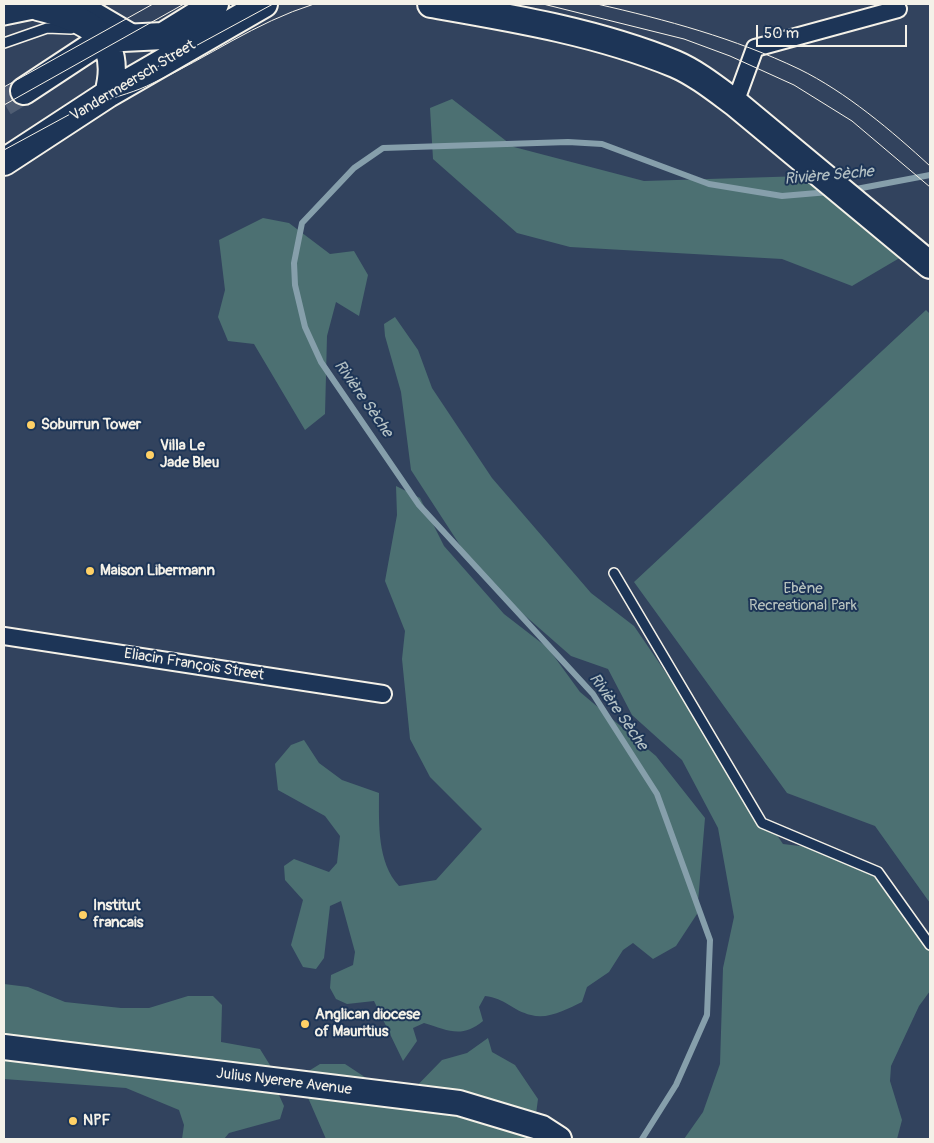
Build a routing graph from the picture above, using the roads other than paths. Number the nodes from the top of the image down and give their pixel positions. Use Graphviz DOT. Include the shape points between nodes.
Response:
graph roads {
  1 [pos="215,4"];
  2 [pos="264,4"];
  3 [pos="430,4"];
  4 [pos="468,4"];
  5 [pos="38,7"];
  6 [pos="898,9"];
  7 [pos="4,14"];
  8 [pos="508,18"];
  9 [pos="135,37"];
  10 [pos="103,39"];
  11 [pos="4,43"];
  12 [pos="24,90"];
  13 [pos="108,94"];
  14 [pos="735,103"];
  15 [pos="4,162"];
  16 [pos="930,265"];
  17 [pos="614,573"];
  18 [pos="4,636"];
  19 [pos="384,694"];
  20 [pos="930,945"];
  21 [pos="4,1047"];
  22 [pos="558,1139"];
  1 -- 9 [label="main road, Vandermeersch Street" via="163,36"];
  2 -- 13 [label="main road, Vandermeersch Street"];
  3 -- 8 [label="main road"];
  4 -- 8 [label="main road"];
  5 -- 7 [label="street"];
  5 -- 9 [label="street" via="89,10"];
  5 -- 10 [label="main road" via="88,24"];
  6 -- 14 [label="street" via="755,48"];
  8 -- 14 [label="main road" via="594,37 676,64"];
  9 -- 10 [label="main road, Vandermeersch Street"];
  10 -- 11 [label="lane" via="62,27 47,28"];
  10 -- 12 [label="main road"];
  10 -- 13 [label="main road" via="112,56 114,74"];
  13 -- 15 [label="main road, Vandermeersch Street"];
  14 -- 16 [label="main road"];
  17 -- 20 [label="lane" via="762,823 878,872"];
  18 -- 19 [label="street, Eliacin François Street"];
  21 -- 22 [label="main road, Julius Nyerere Avenue" via="459,1103 542,1128"];
}
